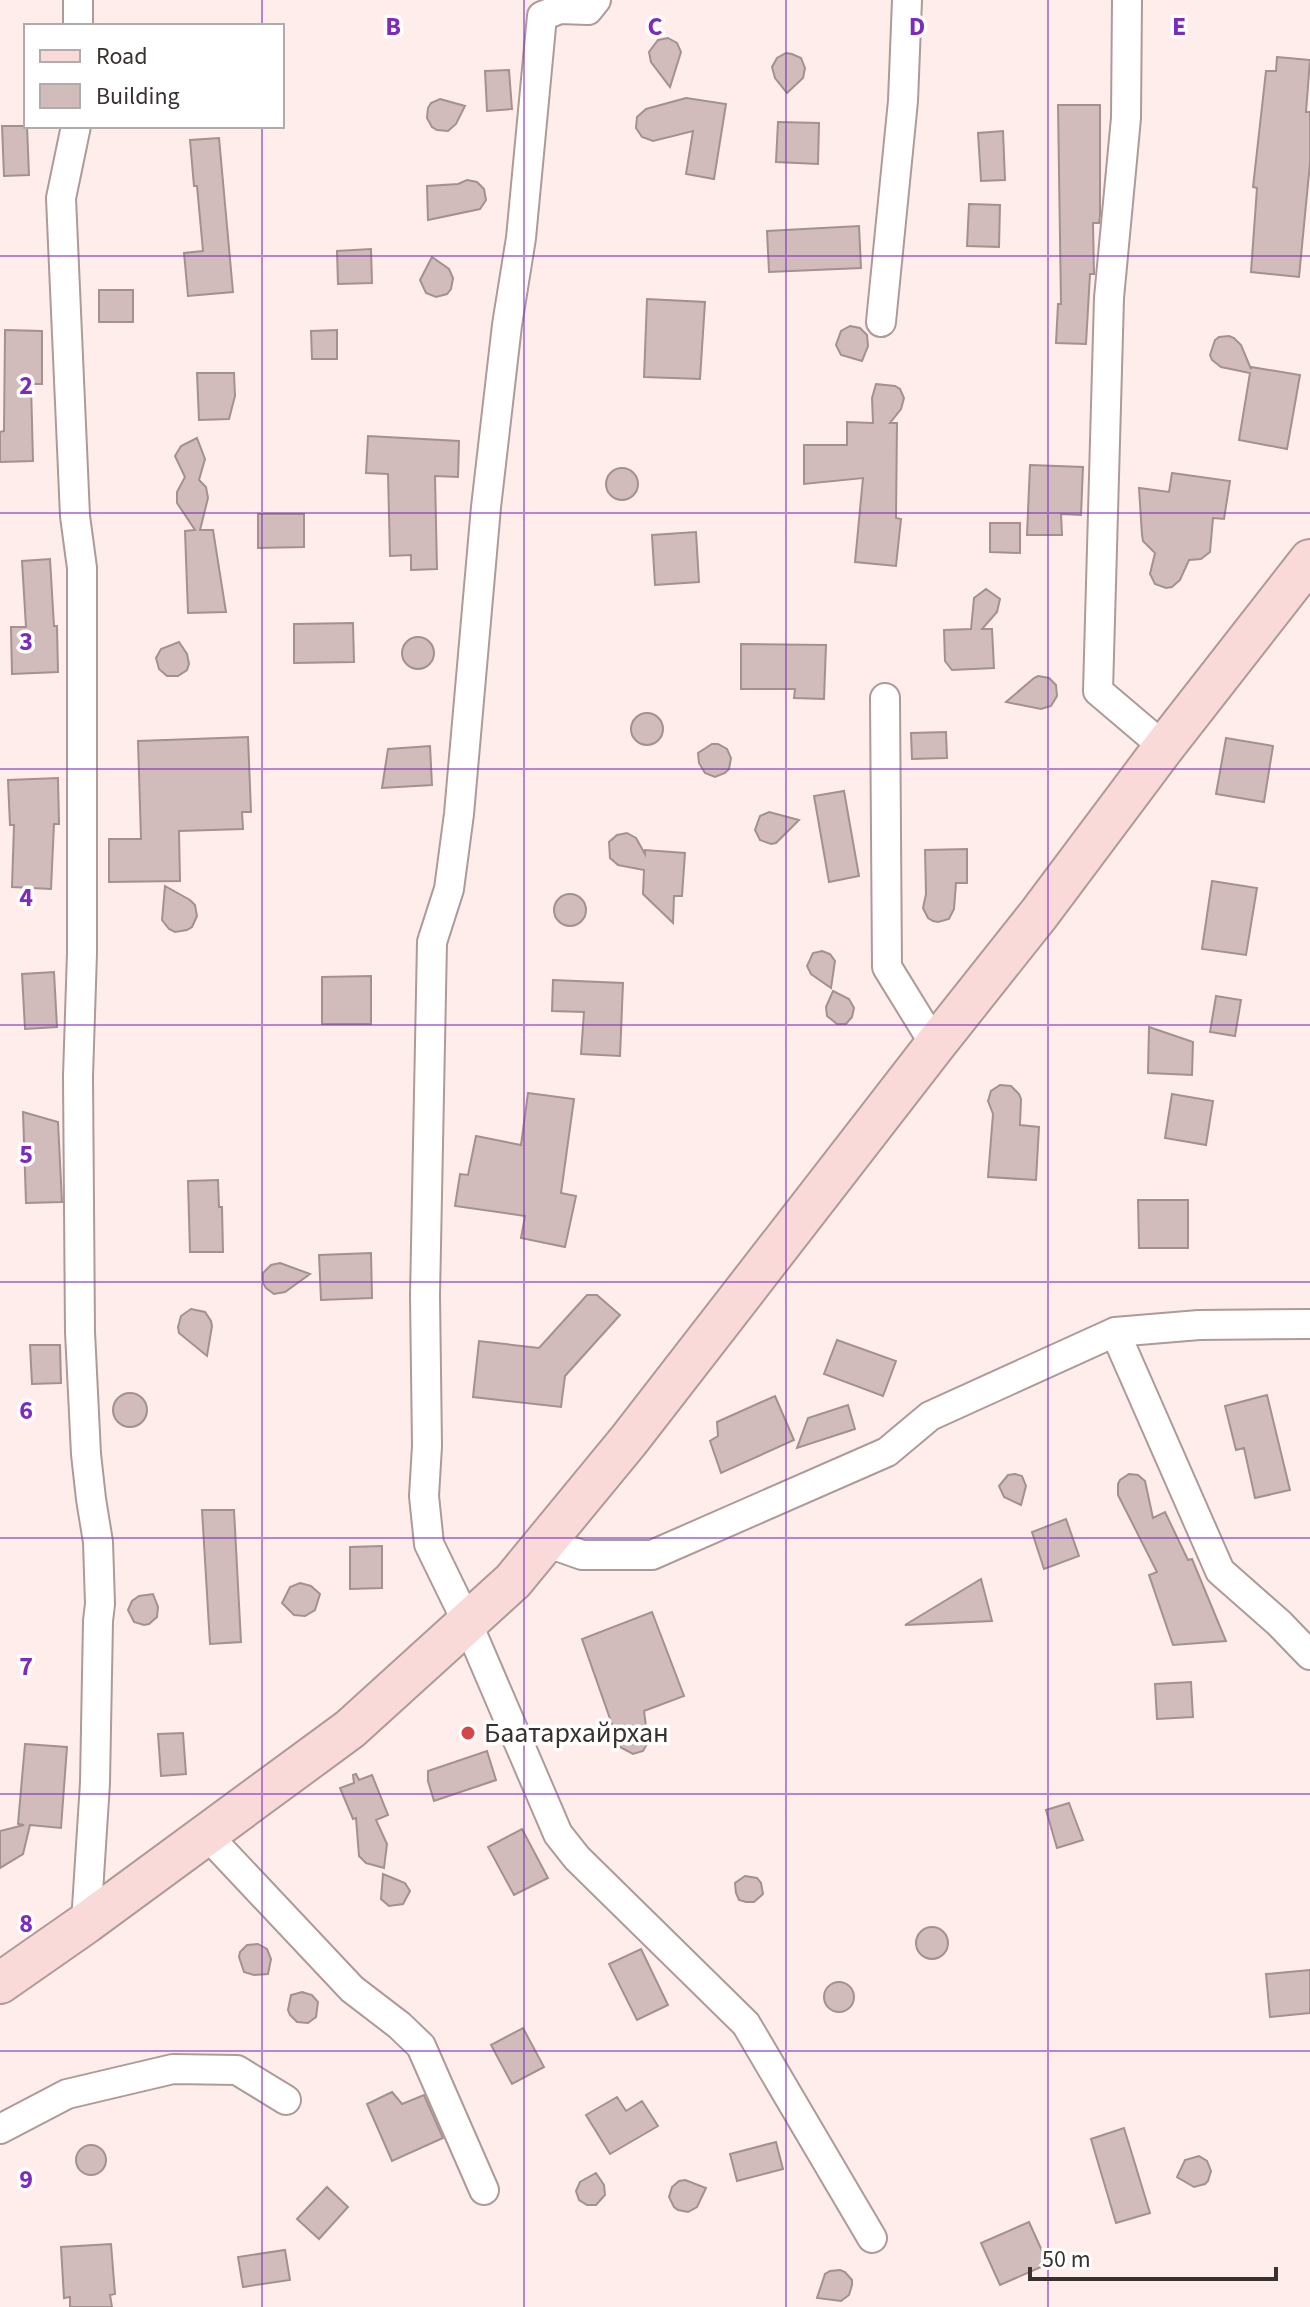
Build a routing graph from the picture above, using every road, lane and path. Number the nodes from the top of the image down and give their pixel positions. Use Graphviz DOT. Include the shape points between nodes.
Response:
graph roads {
  1 [pos="78,0"];
  2 [pos="596,0"];
  3 [pos="907,0"];
  4 [pos="1127,0"];
  5 [pos="78,24"];
  6 [pos="76,128"];
  7 [pos="881,322"];
  8 [pos="1310,560"];
  9 [pos="885,698"];
  10 [pos="1164,747"];
  11 [pos="935,1045"];
  12 [pos="1310,1324"];
  13 [pos="1115,1332"];
  14 [pos="545,1542"];
  15 [pos="467,1622"];
  16 [pos="1310,1655"];
  17 [pos="207,1835"];
  18 [pos="86,1923"];
  19 [pos="0,1983"];
  20 [pos="286,2100"];
  21 [pos="0,2129"];
  22 [pos="484,2190"];
  23 [pos="872,2238"];
  1 -- 5 [label="street"];
  2 -- 15 [label="street" via="588,10 560,9 542,16 521,238 486,507 459,814 449,889 432,942 424,1496 429,1544"];
  3 -- 7 [label="street" via="903,101"];
  4 -- 10 [label="street" via="1126,118 1109,298 1098,691"];
  6 -- 18 [label="street" via="61,198 75,516 82,568 80,1332 100,1604"];
  8 -- 10 [label="street"];
  9 -- 11 [label="street" via="887,967"];
  10 -- 11 [label="street"];
  11 -- 14 [label="street"];
  12 -- 13 [label="street"];
  13 -- 14 [label="street" via="930,1416 887,1452 652,1555 582,1555"];
  13 -- 16 [label="street" via="1220,1571"];
  14 -- 15 [label="street" via="513,1581"];
  15 -- 17 [label="street" via="350,1729"];
  15 -- 23 [label="street" via="558,1834 746,2024"];
  17 -- 18 [label="street"];
  17 -- 22 [label="street" via="352,1989 421,2046"];
  18 -- 19 [label="street"];
  20 -- 21 [label="street" via="237,2070 173,2069 67,2094"];
}
